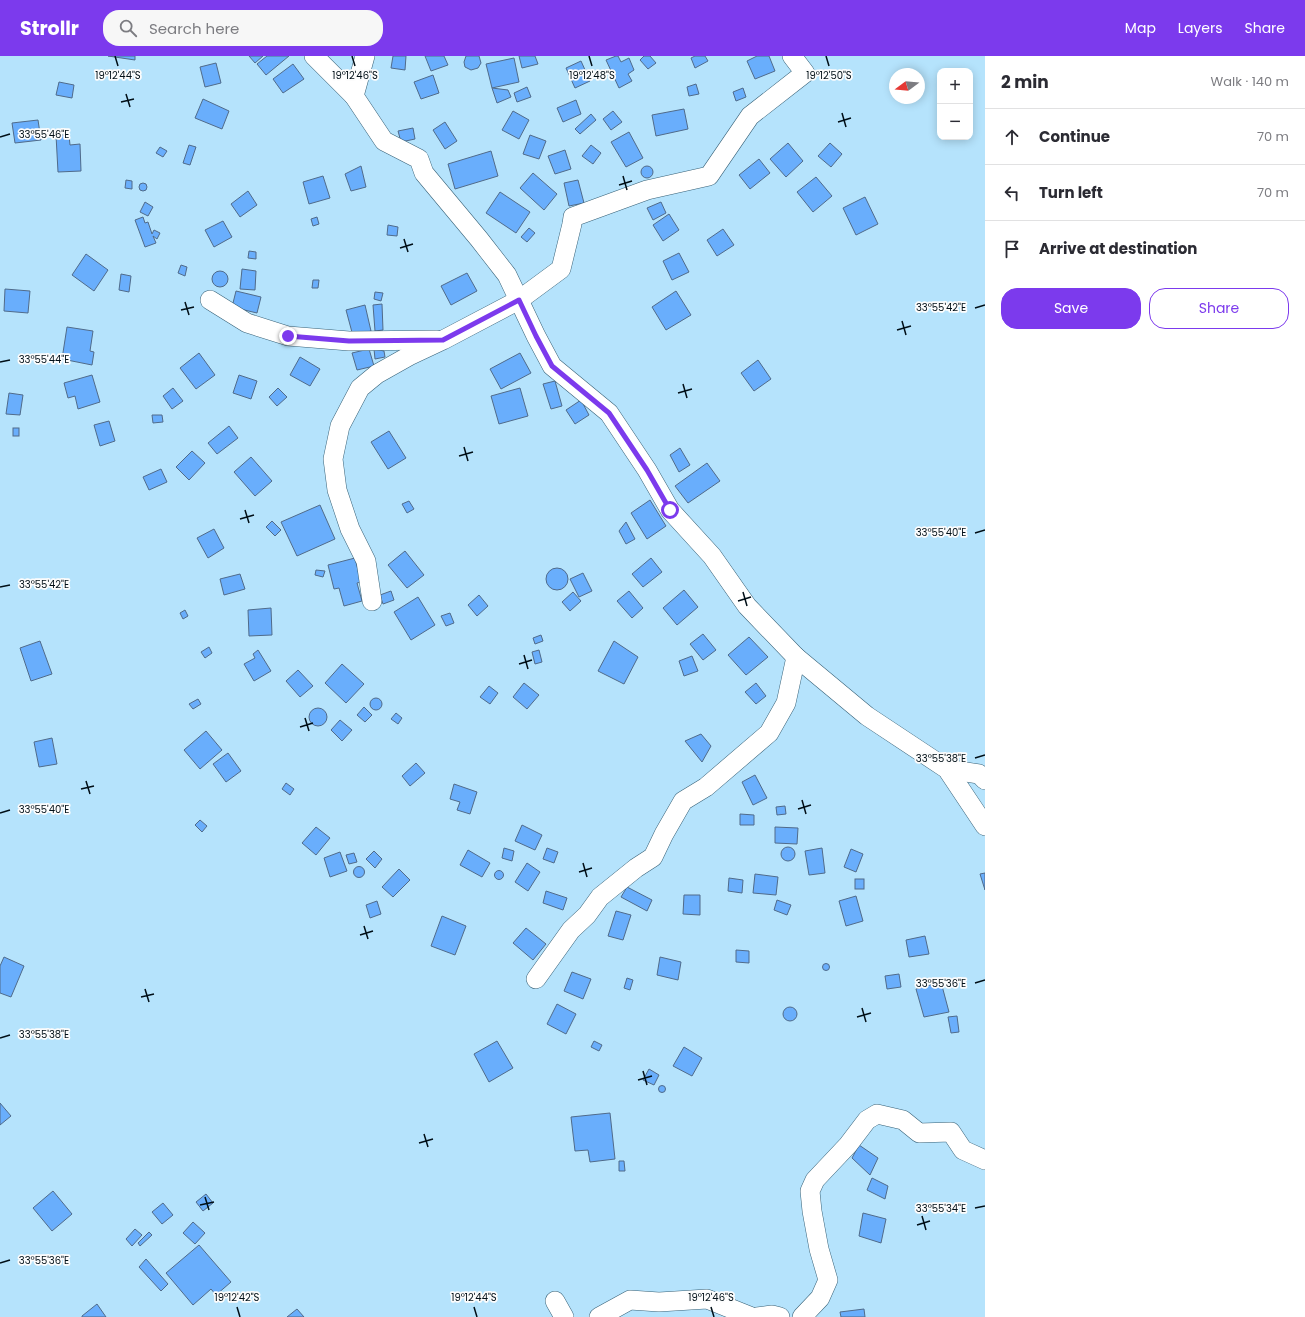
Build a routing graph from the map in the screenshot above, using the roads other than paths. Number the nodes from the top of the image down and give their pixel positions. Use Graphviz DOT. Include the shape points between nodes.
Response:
graph roads {
  1 [pos="314,56"];
  2 [pos="365,56"];
  3 [pos="792,56"];
  4 [pos="354,96"];
  5 [pos="210,300"];
  6 [pos="519,300"];
  7 [pos="443,340"];
  8 [pos="372,601"];
  9 [pos="796,657"];
  10 [pos="947,769"];
  11 [pos="985,780"];
  12 [pos="985,826"];
  13 [pos="536,979"];
  14 [pos="985,1160"];
  15 [pos="599,1317"];
  16 [pos="752,1317"];
  17 [pos="757,1317"];
  18 [pos="780,1317"];
  19 [pos="802,1317"];
  1 -- 4 [label="street"];
  2 -- 4 [label="street"];
  3 -- 6 [label="street" via="804,73 750,116 709,176 646,190 573,217 561,270"];
  4 -- 6 [label="street" via="384,141 419,159 424,173 507,275"];
  5 -- 7 [label="street" via="247,323 288,336 349,341"];
  6 -- 7 [label="street"];
  6 -- 9 [label="street" via="552,366 609,413 670,510 712,556 747,606"];
  7 -- 8 [label="street" via="377,374 360,388 340,426 333,458 337,490 350,529 366,561"];
  9 -- 10 [label="street" via="867,716"];
  9 -- 13 [label="street" via="786,703 769,733 706,787 683,801 653,857 600,897 587,915 571,930"];
  10 -- 11 [label="street" via="979,774"];
  10 -- 12 [label="street"];
  14 -- 19 [label="street" via="963,1150 951,1132 919,1133 903,1120 877,1114 867,1120 848,1145 815,1180 810,1191 819,1249 828,1280 820,1298"];
  15 -- 16 [label="street" via="630,1300 659,1302 707,1299"];
  17 -- 18 [label="street"];
}
